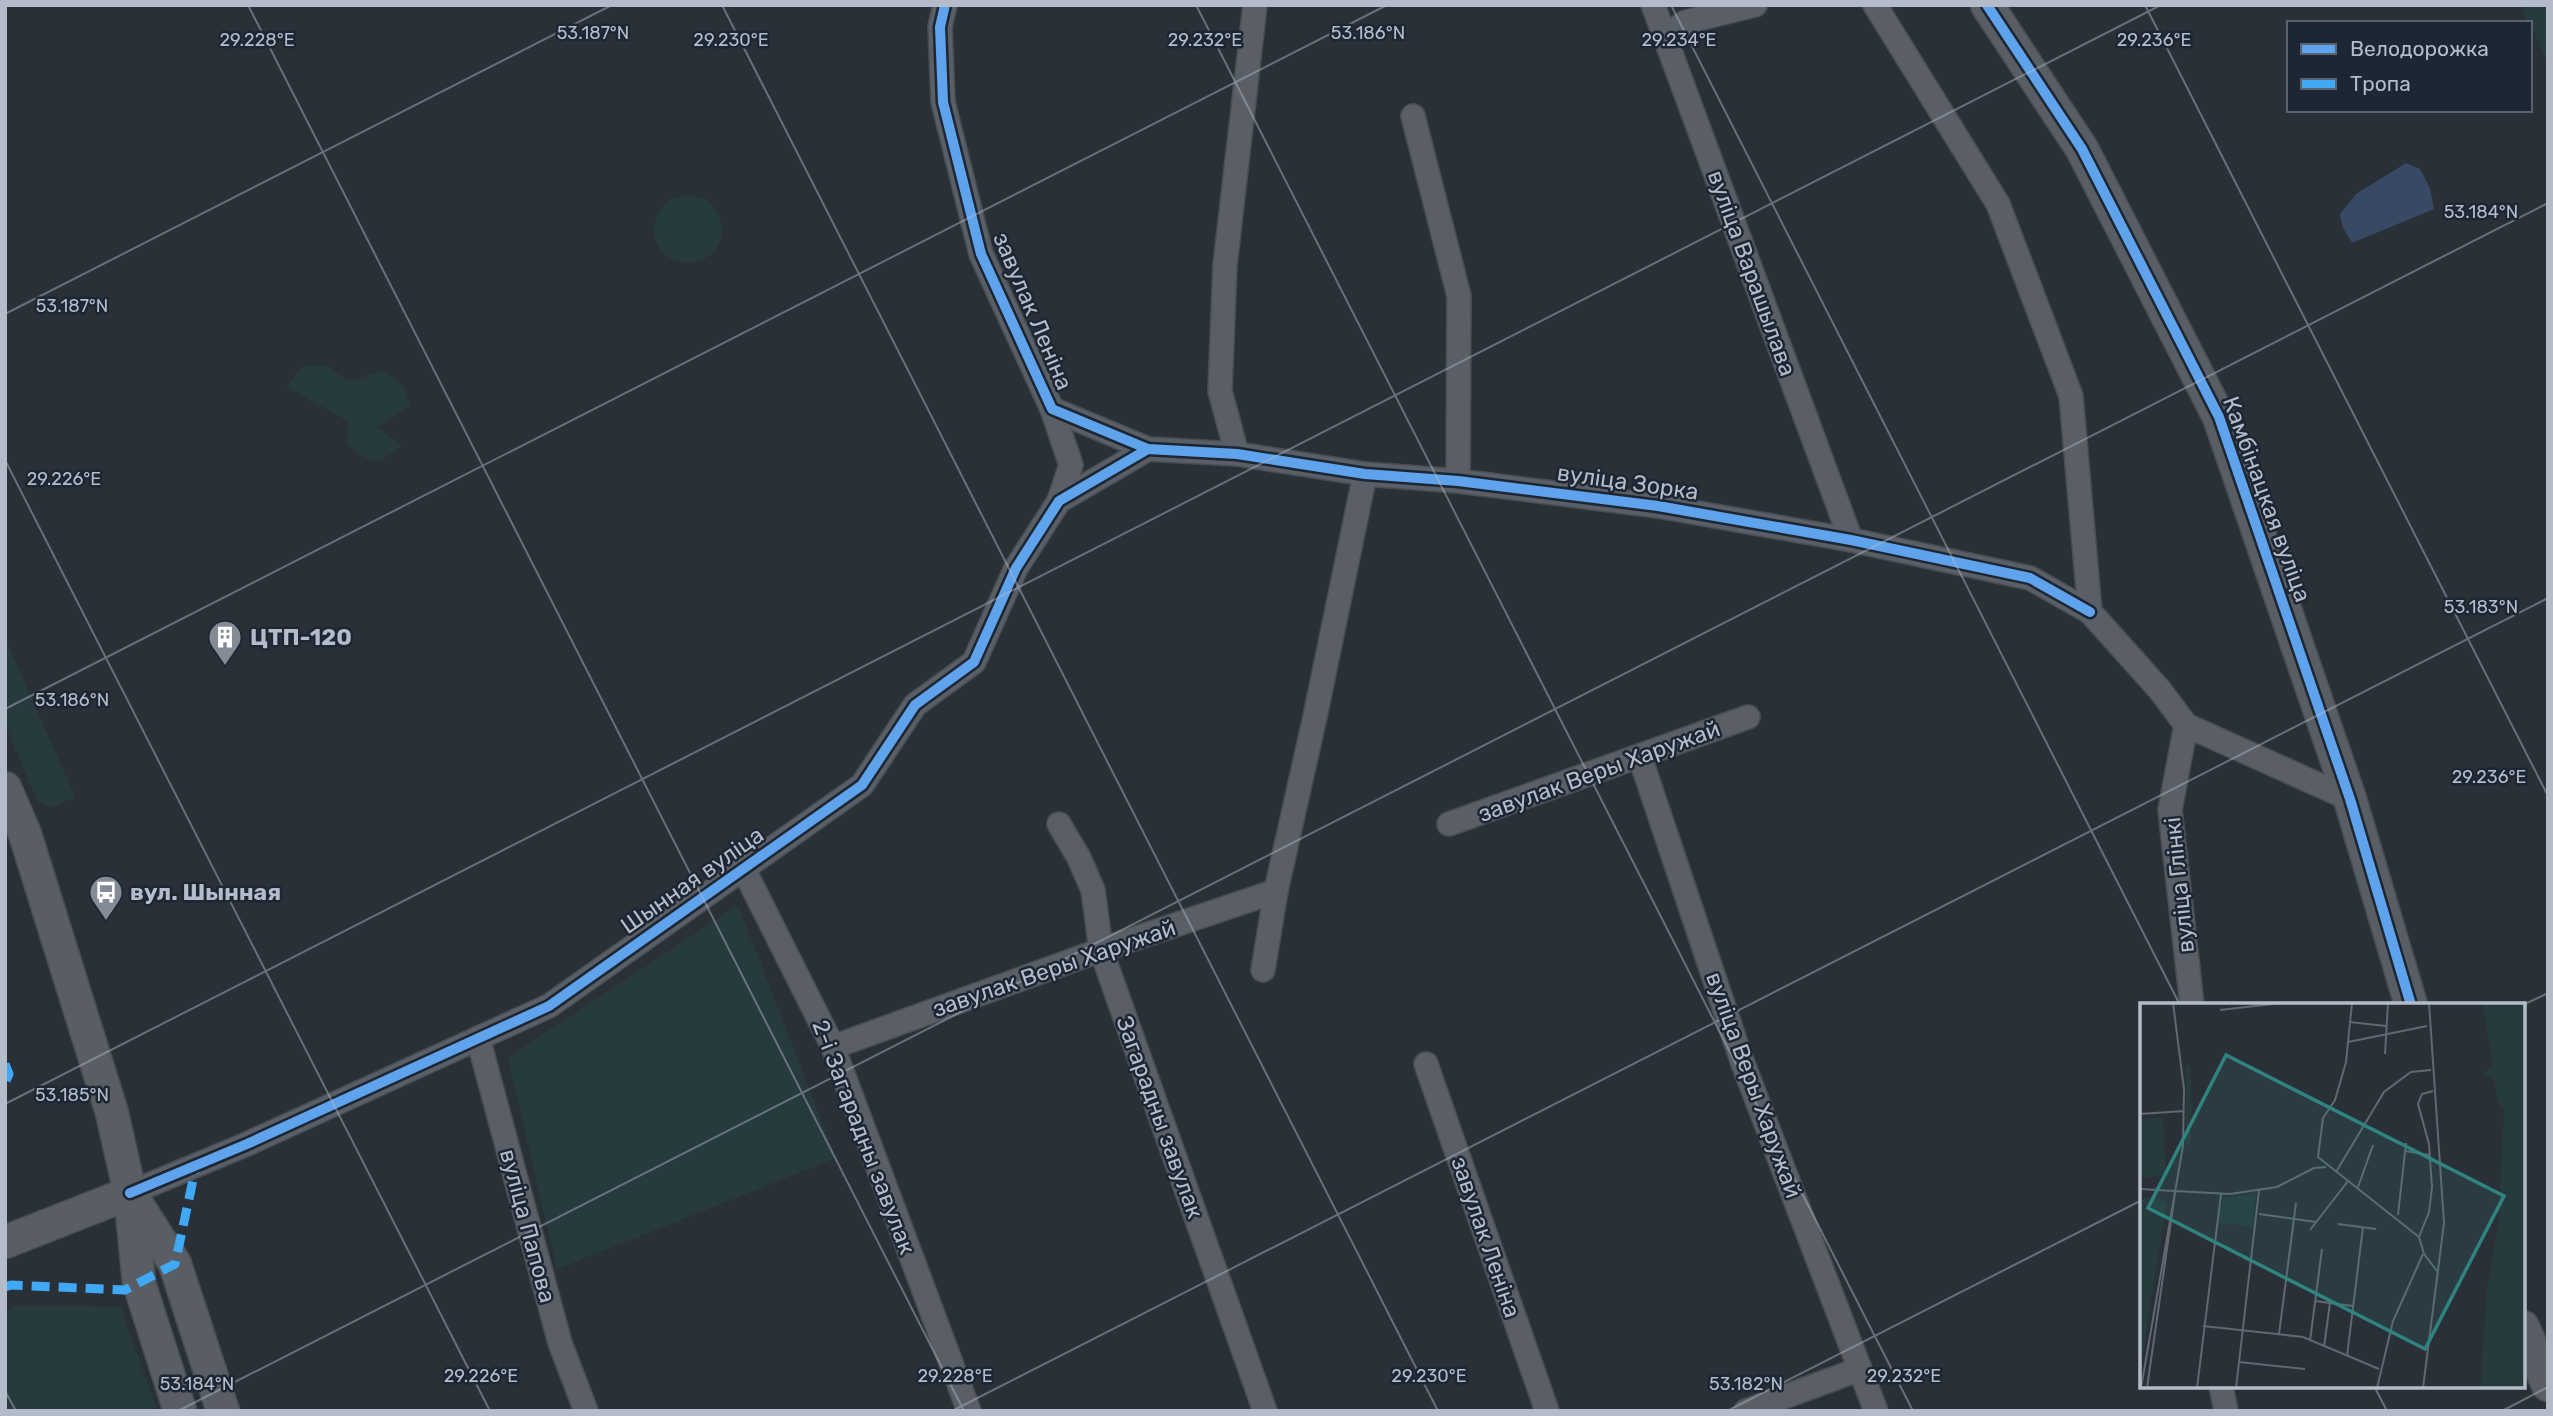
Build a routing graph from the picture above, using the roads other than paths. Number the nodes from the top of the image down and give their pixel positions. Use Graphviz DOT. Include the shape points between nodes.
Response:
graph roads {
  1 [pos="946,5"];
  2 [pos="1255,5"];
  3 [pos="1653,5"];
  4 [pos="1755,5"];
  5 [pos="1875,5"];
  6 [pos="1987,5"];
  7 [pos="1663,37"];
  8 [pos="1413,116"];
  9 [pos="1052,409"];
  10 [pos="1148,449"];
  11 [pos="1237,454"];
  12 [pos="1365,474"];
  13 [pos="1458,481"];
  14 [pos="1059,501"];
  15 [pos="1851,540"];
  16 [pos="2090,612"];
  17 [pos="1748,718"];
  18 [pos="2186,725"];
  19 [pos="1640,757"];
  20 [pos="5,788"];
  21 [pos="2350,800"];
  22 [pos="1059,824"];
  23 [pos="1449,824"];
  24 [pos="744,870"];
  25 [pos="1276,891"];
  26 [pos="1101,950"];
  27 [pos="1263,970"];
  28 [pos="2192,1003"];
  29 [pos="2410,1003"];
  30 [pos="478,1038"];
  31 [pos="833,1047"];
  32 [pos="1426,1064"];
  33 [pos="130,1193"];
  34 [pos="5,1242"];
  35 [pos="2525,1332"];
  36 [pos="1860,1368"];
  37 [pos="2548,1385"];
  38 [pos="2221,1388"];
  39 [pos="180,1411"];
  40 [pos="223,1411"];
  41 [pos="586,1411"];
  42 [pos="969,1411"];
  43 [pos="1265,1411"];
  44 [pos="1547,1411"];
  45 [pos="1746,1411"];
  46 [pos="1876,1411"];
  47 [pos="2226,1411"];
  1 -- 9 [label="street, завулак Леніна" via="940,27 943,102 981,254"];
  2 -- 11 [label="street" via="1225,265 1220,391"];
  3 -- 7 [label="street, вуліца Варашылава"];
  4 -- 7 [label="street" via="1686,22"];
  5 -- 16 [label="street" via="1998,204 2071,396"];
  6 -- 21 [label="street, Камбінацкая вуліца" via="2082,149 2219,418"];
  7 -- 15 [label="street, вуліца Варашылава"];
  8 -- 13 [label="street" via="1458,296"];
  9 -- 10 [label="street, завулак Леніна"];
  9 -- 14 [label="street" via="1071,465"];
  10 -- 11 [label="street, вуліца Зорка"];
  10 -- 14 [label="street, Шынная вуліца"];
  11 -- 12 [label="street, вуліца Зорка"];
  12 -- 13 [label="street, вуліца Зорка"];
  12 -- 25 [label="street"];
  13 -- 15 [label="street, вуліца Зорка" via="1658,506"];
  14 -- 24 [label="street, Шынная вуліца" via="1016,568 974,662 915,705 862,785"];
  15 -- 16 [label="street, вуліца Зорка" via="2030,579"];
  16 -- 18 [label="street"];
  17 -- 19 [label="street, завулак Веры Харужай"];
  18 -- 21 [label="street"];
  18 -- 28 [label="street, вуліца Глінкі" via="2170,810"];
  19 -- 23 [label="street, завулак Веры Харужай"];
  19 -- 36 [label="street, вуліца Веры Харужай" via="1742,1061"];
  20 -- 33 [label="street" via="24,834 112,1113"];
  21 -- 29 [label="street, Камбінацкая вуліца"];
  22 -- 26 [label="street, Загарадны завулак" via="1093,890"];
  24 -- 30 [label="street, Шынная вуліца" via="549,1006"];
  24 -- 31 [label="street, 2-і Загарадны завулак"];
  25 -- 26 [label="street, завулак Веры Харужай"];
  25 -- 27 [label="street"];
  26 -- 31 [label="street, завулак Веры Харужай"];
  26 -- 43 [label="street, Загарадны завулак"];
  30 -- 33 [label="street, Шынная вуліца"];
  30 -- 41 [label="street, вуліца Папова" via="559,1343"];
  31 -- 42 [label="street, 2-і Загарадны завулак"];
  32 -- 44 [label="street, завулак Леніна"];
  33 -- 34 [label="street, Шынная вуліца"];
  33 -- 39 [label="street" via="139,1283"];
  33 -- 40 [label="street" via="175,1264"];
  35 -- 37 [label="street"];
  36 -- 45 [label="street"];
  36 -- 46 [label="street, вуліца Веры Харужай"];
  38 -- 47 [label="street"];
}
